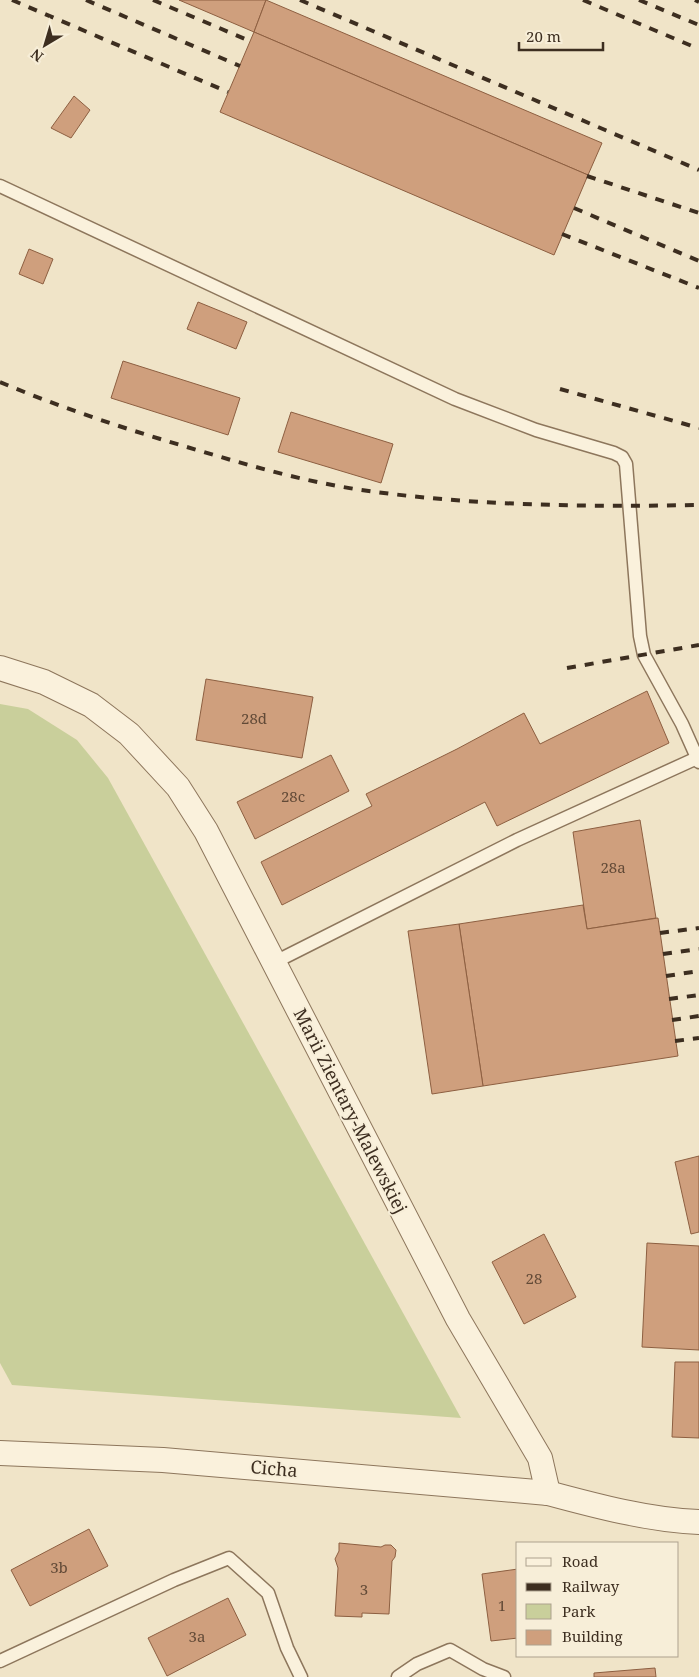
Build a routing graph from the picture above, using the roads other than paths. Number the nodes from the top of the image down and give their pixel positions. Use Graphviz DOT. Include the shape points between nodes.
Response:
graph roads {
  1 [pos="0,186"];
  2 [pos="0,668"];
  3 [pos="698,760"];
  4 [pos="273,963"];
  5 [pos="0,1453"];
  6 [pos="548,1493"];
  7 [pos="699,1522"];
  8 [pos="0,1661"];
  9 [pos="301,1677"];
  10 [pos="398,1677"];
  11 [pos="504,1677"];
  1 -- 3 [label="lane" via="455,399 622,458 626,464 644,655"];
  2 -- 4 [label="street, Marii Zientary-Malewskiej" via="44,682 91,705 135,740 178,787 201,823"];
  3 -- 4 [label="lane" via="517,840"];
  4 -- 6 [label="street, Marii Zientary-Malewskiej" via="458,1319 540,1458"];
  5 -- 6 [label="street, Cicha" via="163,1460"];
  6 -- 7 [label="street" via="606,1508"];
  8 -- 9 [label="lane" via="228,1558 268,1593"];
  10 -- 11 [label="lane" via="417,1664 450,1650"];
}
